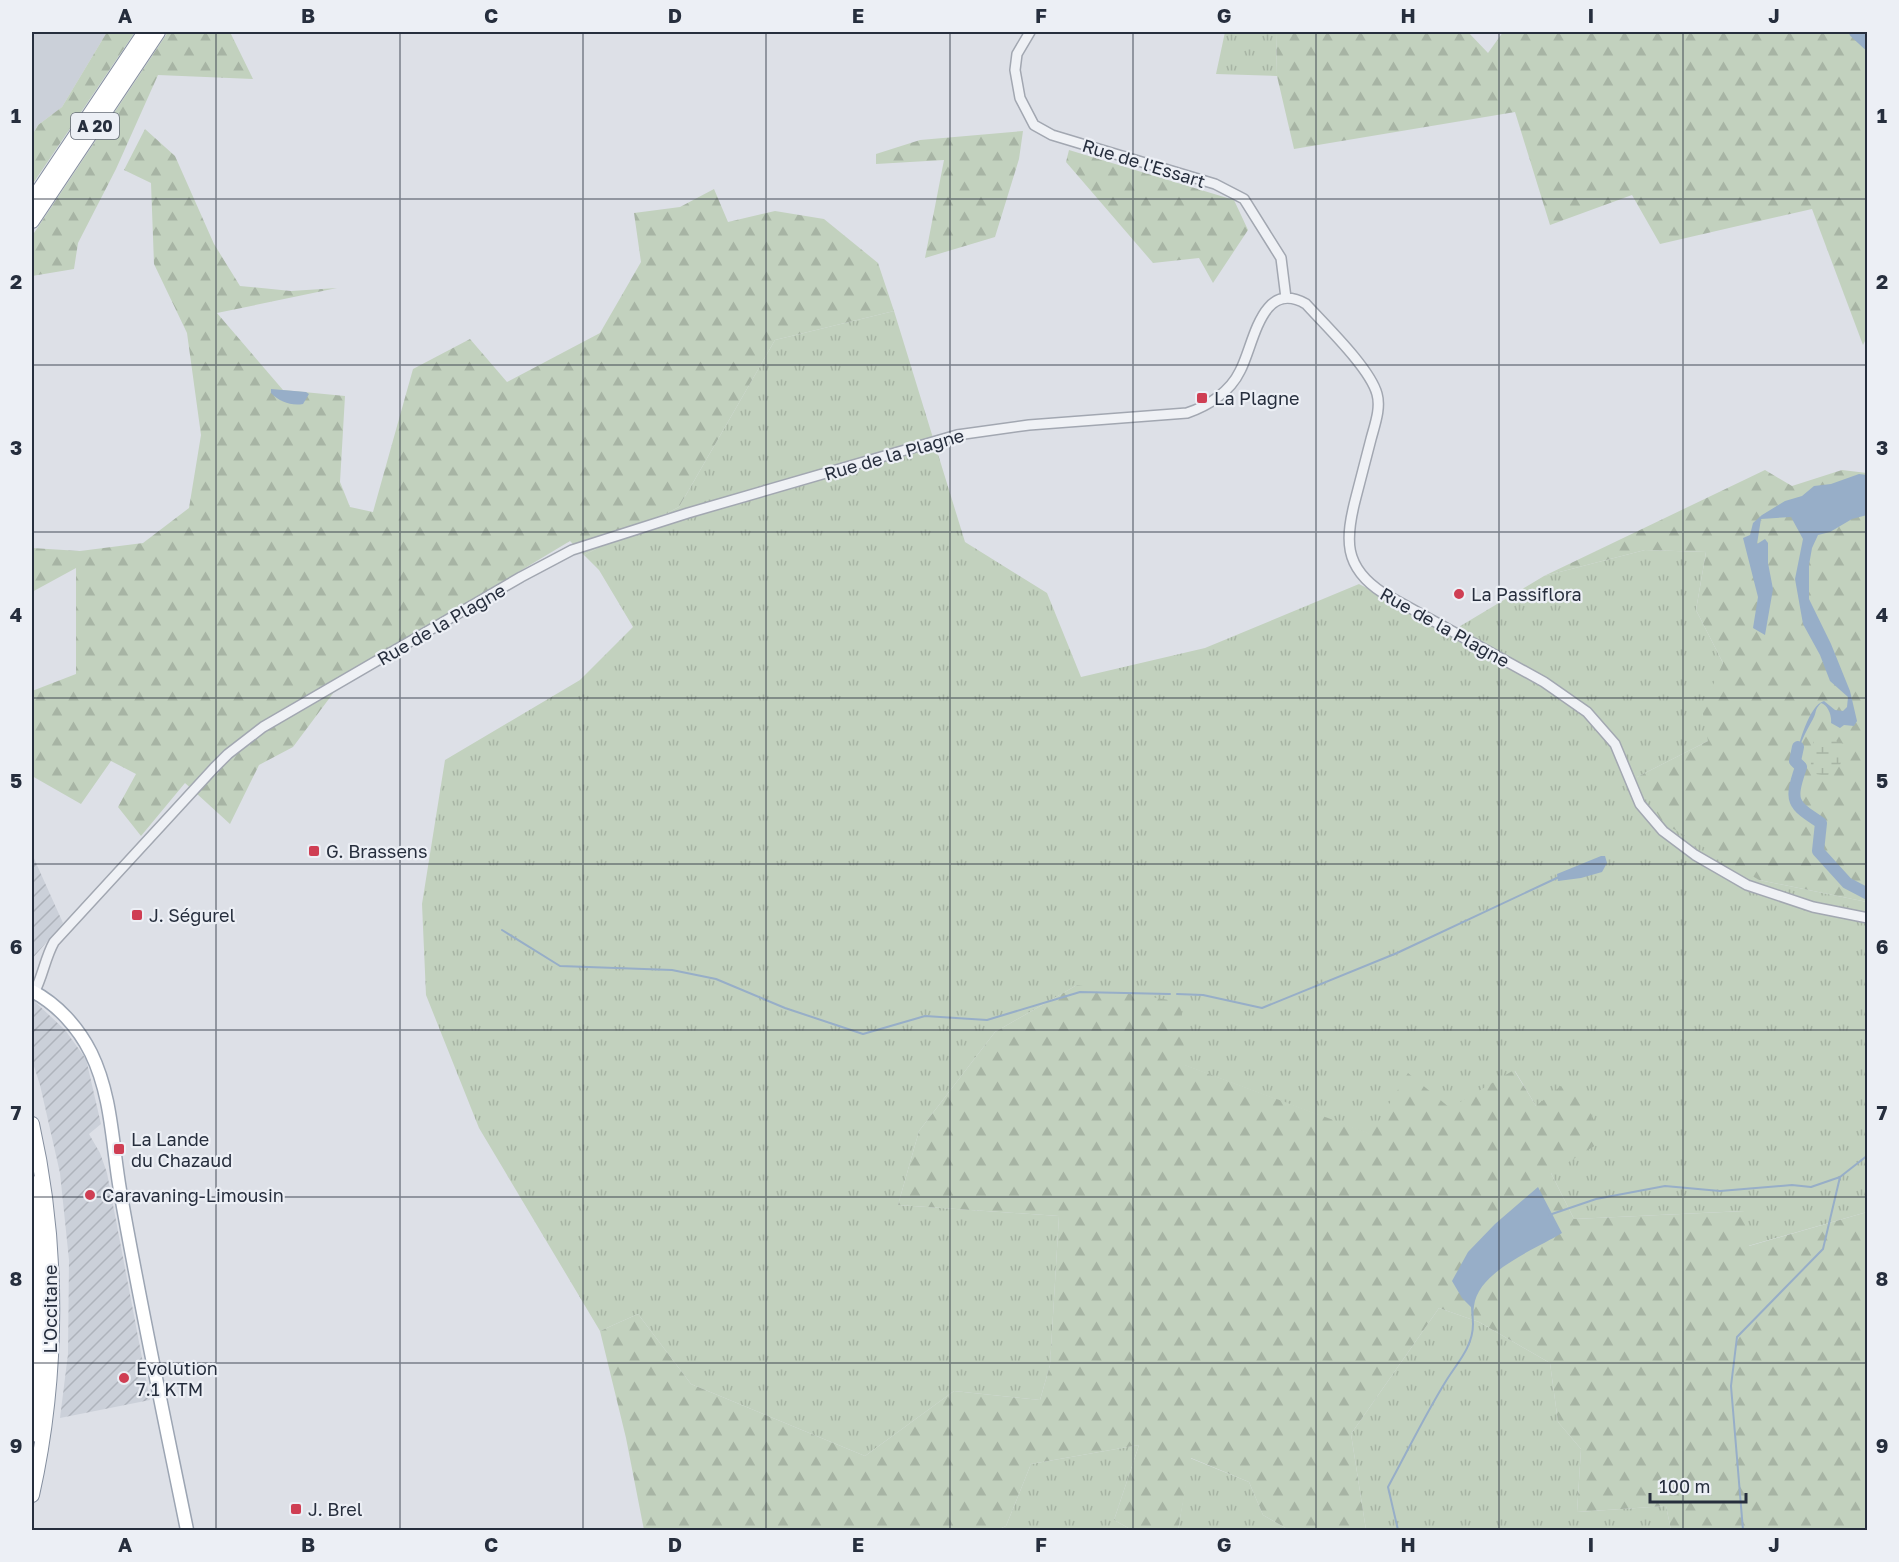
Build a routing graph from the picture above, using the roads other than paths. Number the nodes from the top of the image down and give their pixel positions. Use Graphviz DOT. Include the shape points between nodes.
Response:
graph roads {
  1 [pos="145,32"];
  2 [pos="158,32"];
  3 [pos="1030,32"];
  4 [pos="32,201"];
  5 [pos="32,221"];
  6 [pos="1286,298"];
  7 [pos="1868,918"];
  8 [pos="33,992"];
  9 [pos="32,1124"];
  10 [pos="32,1183"];
  11 [pos="32,1435"];
  12 [pos="32,1495"];
  13 [pos="187,1530"];
  1 -- 4 [label="highway, A 20"];
  2 -- 5 [label="highway, A 20"];
  3 -- 6 [label="street, Rue de l'Essart" via="1017,54 1015,70 1020,98 1034,125 1052,135 1215,184 1244,199 1281,258"];
  6 -- 7 [label="street, Rue de la Plagne" via="1306,304 1353,356 1377,395 1375,424 1348,531 1350,554 1366,581 1544,682 1587,712 1615,744 1640,804 1663,831 1695,855 1747,885 1813,907"];
  6 -- 8 [label="street, Rue de la Plagne" via="1265,310 1240,372 1228,388 1200,409 957,435 572,550 521,577 263,727 228,754 59,936"];
  8 -- 13 [label="main road" via="61,1013 84,1040 105,1093"];
  9 -- 12 [label="highway, L'Occitane" via="45,1203 52,1310 46,1411"];
  10 -- 11 [label="highway, L'Occitane" via="41,1304"];
}
